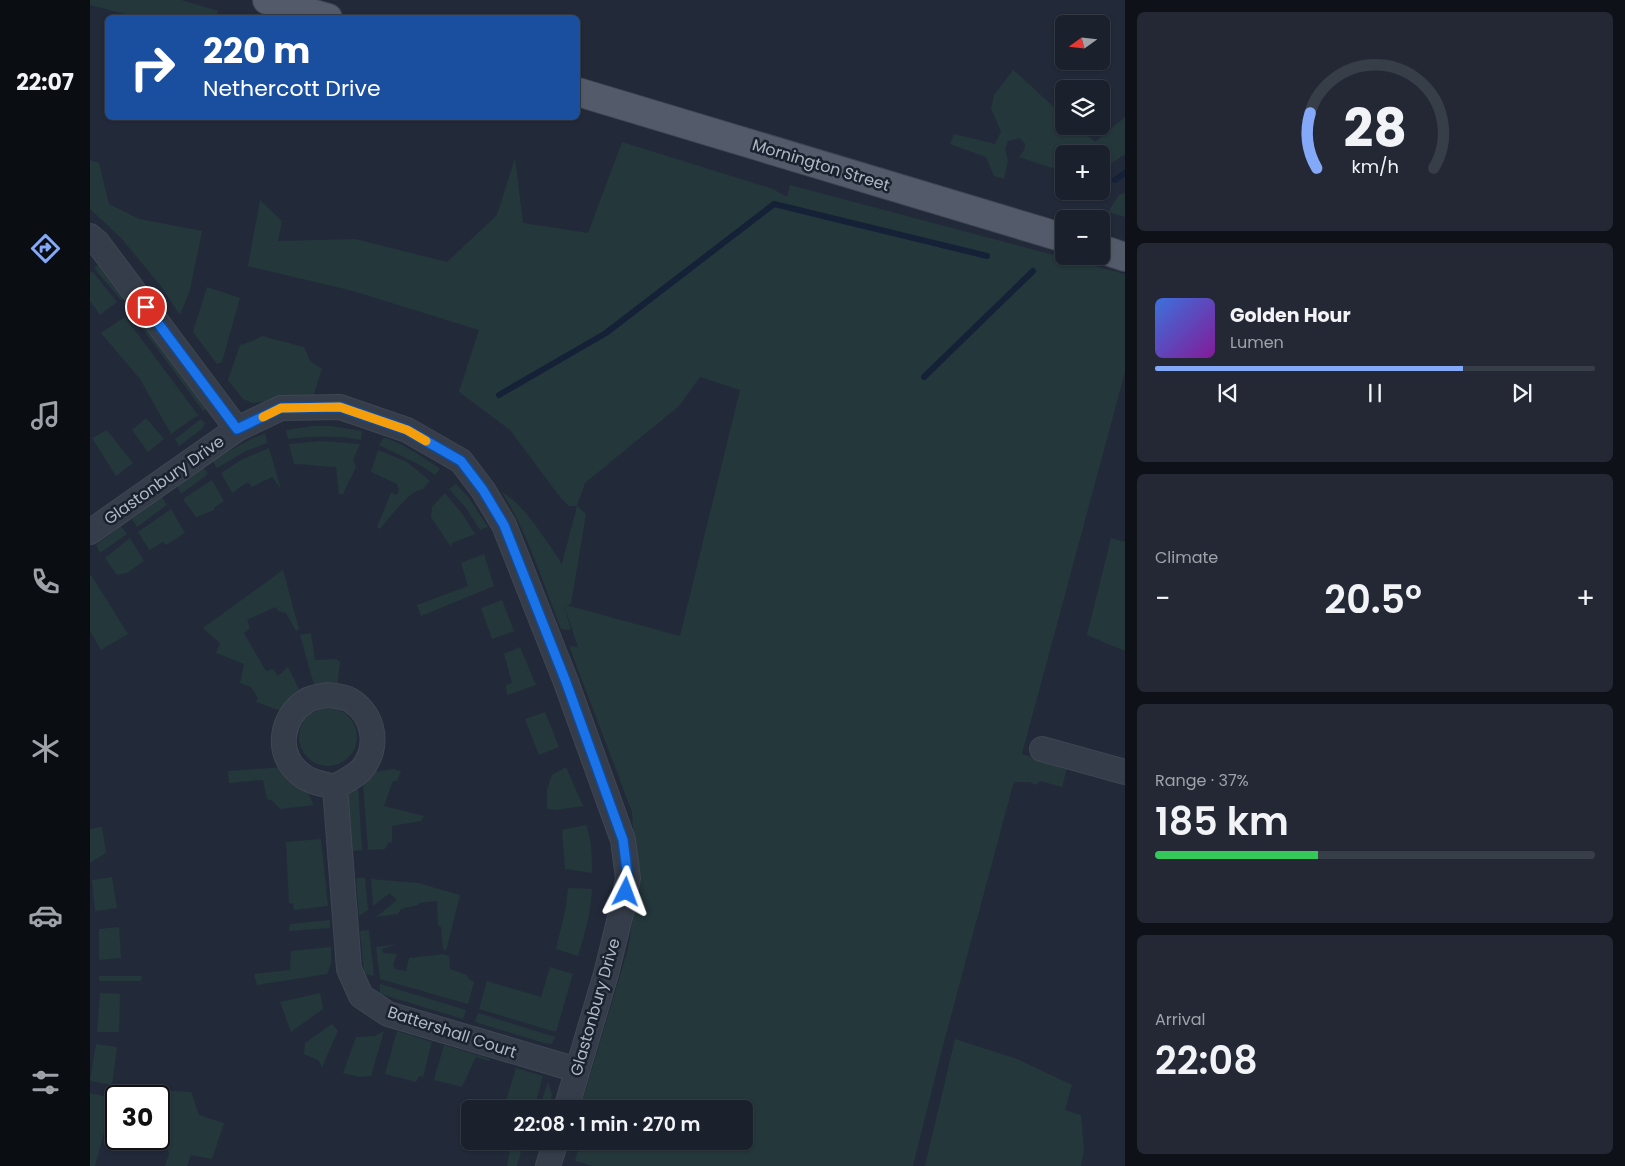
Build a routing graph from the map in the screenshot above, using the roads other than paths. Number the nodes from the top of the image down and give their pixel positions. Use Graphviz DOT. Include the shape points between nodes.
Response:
graph roads {
  1 [pos="267,0"];
  2 [pos="318,15"];
  3 [pos="580,93"];
  4 [pos="1055,235"];
  5 [pos="90,236"];
  6 [pos="1110,252"];
  7 [pos="1125,257"];
  8 [pos="237,429"];
  9 [pos="90,532"];
  10 [pos="1042,749"];
  11 [pos="1125,772"];
  12 [pos="335,786"];
  13 [pos="577,1070"];
  14 [pos="569,1100"];
  15 [pos="553,1150"];
  16 [pos="548,1166"];
  1 -- 2 [label="main road"];
  3 -- 4 [label="main road, Mornington Street"];
  5 -- 8 [label="street"];
  6 -- 7 [label="main road"];
  8 -- 9 [label="street, Glastonbury Drive"];
  8 -- 13 [label="street, Glastonbury Drive" via="281,408 340,407 407,430 461,461 504,525 623,840 628,878 623,905"];
  10 -- 11 [label="street"];
  12 -- 13 [label="street, Battershall Court" via="349,969 362,996 388,1014"];
  13 -- 14 [label="street, Glastonbury Drive"];
  15 -- 16 [label="street"];
}
